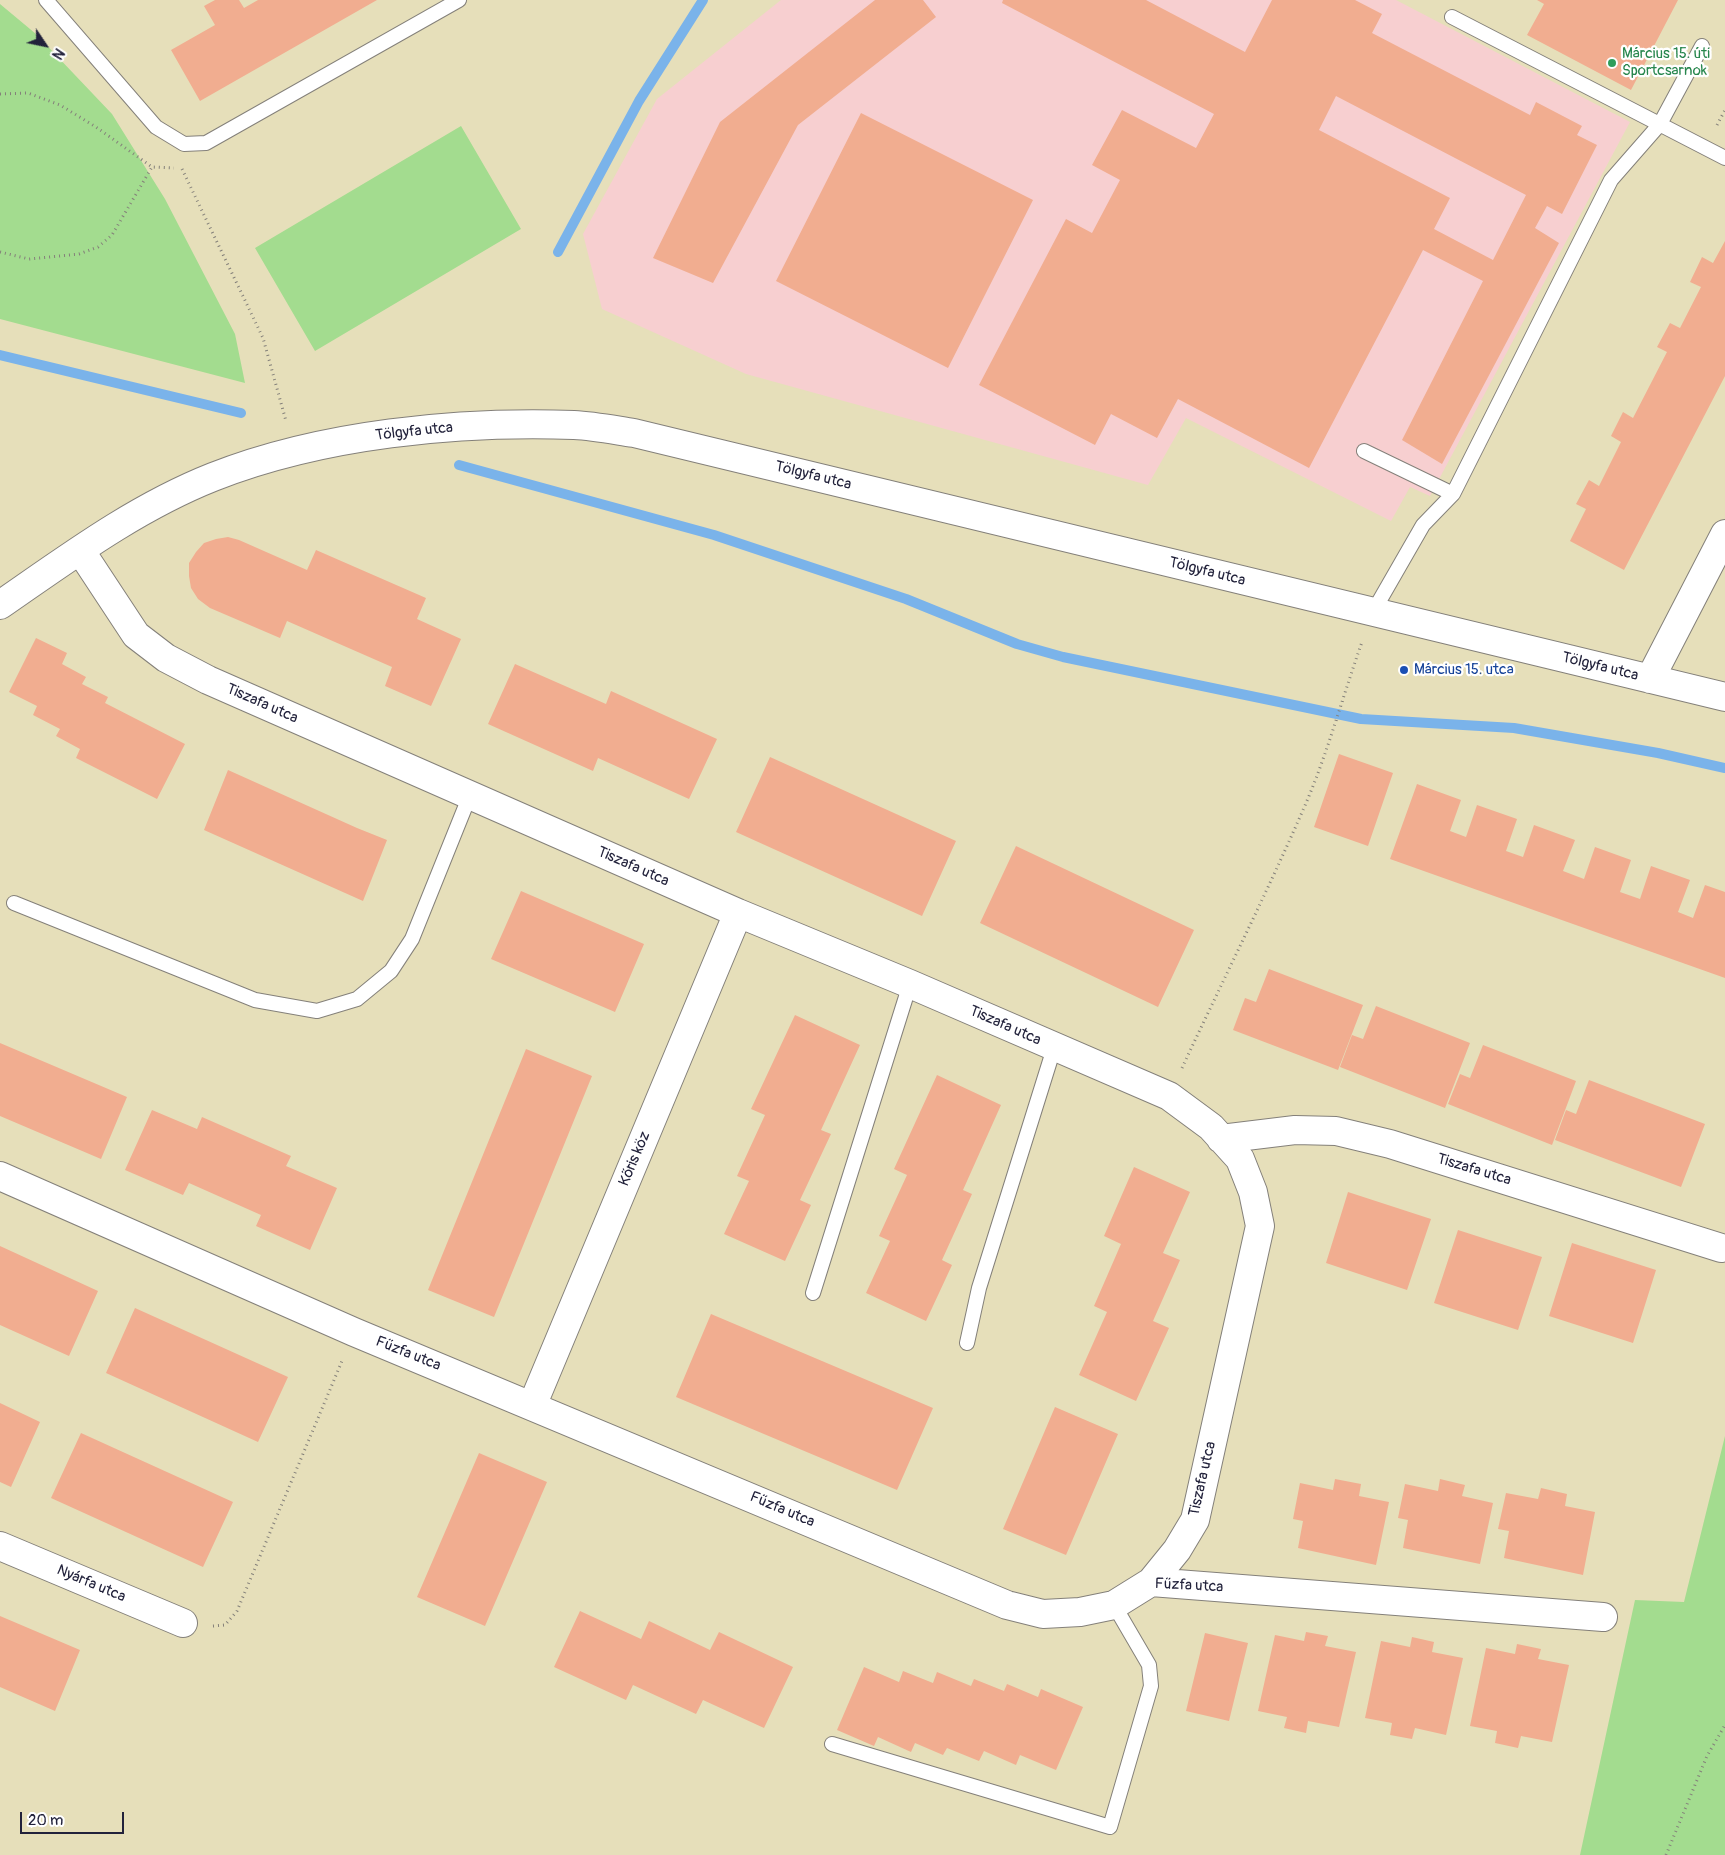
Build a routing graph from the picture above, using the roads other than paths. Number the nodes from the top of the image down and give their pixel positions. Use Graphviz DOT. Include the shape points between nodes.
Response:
graph roads {
  1 [pos="46,0"];
  2 [pos="459,0"];
  3 [pos="1452,17"];
  4 [pos="1702,46"];
  5 [pos="1660,124"];
  6 [pos="1725,158"];
  7 [pos="1364,451"];
  8 [pos="1452,494"];
  9 [pos="1725,534"];
  10 [pos="80,550"];
  11 [pos="0,605"];
  12 [pos="1372,612"];
  13 [pos="1650,679"];
  14 [pos="1725,697"];
  15 [pos="470,795"];
  16 [pos="14,903"];
  17 [pos="738,913"];
  18 [pos="910,984"];
  19 [pos="1054,1048"];
  20 [pos="1221,1139"];
  21 [pos="0,1176"];
  22 [pos="1721,1248"];
  23 [pos="813,1293"];
  24 [pos="967,1343"];
  25 [pos="532,1406"];
  26 [pos="0,1546"];
  27 [pos="1151,1582"];
  28 [pos="1114,1605"];
  29 [pos="1603,1617"];
  30 [pos="182,1623"];
  31 [pos="832,1744"];
  1 -- 2 [label="lane" via="156,127 184,144 206,143"];
  3 -- 5 [label="lane"];
  4 -- 5 [label="lane"];
  5 -- 6 [label="lane"];
  5 -- 8 [label="lane" via="1611,180"];
  7 -- 8 [label="lane"];
  8 -- 12 [label="lane" via="1423,525"];
  9 -- 13 [label="street"];
  10 -- 11 [label="street, Tölgyfa utca"];
  10 -- 12 [label="street, Tölgyfa utca" via="160,502 213,477 295,451 434,428 575,425 634,433"];
  10 -- 15 [label="street, Tiszafa utca" via="136,635 166,658 208,680"];
  12 -- 13 [label="street, Tölgyfa utca"];
  13 -- 14 [label="street, Tölgyfa utca"];
  15 -- 16 [label="lane" via="412,939 391,971 357,999 317,1011 255,1000"];
  15 -- 17 [label="street, Tiszafa utca"];
  17 -- 18 [label="street, Tiszafa utca"];
  17 -- 25 [label="street, Kőris köz"];
  18 -- 19 [label="street, Tiszafa utca"];
  18 -- 23 [label="lane"];
  19 -- 20 [label="street, Tiszafa utca" via="1169,1096 1211,1127"];
  19 -- 24 [label="lane" via="979,1288"];
  20 -- 22 [label="street, Tiszafa utca" via="1295,1130 1336,1131 1390,1144"];
  20 -- 27 [label="street, Tiszafa utca" via="1240,1159 1253,1192 1260,1226 1195,1520 1177,1550"];
  21 -- 25 [label="street, Fűzfa utca" via="354,1332"];
  25 -- 28 [label="street, Fűzfa utca" via="1008,1605 1043,1614 1080,1612"];
  26 -- 30 [label="street, Nyárfa utca"];
  27 -- 28 [label="street, Fűzfa utca"];
  27 -- 29 [label="street, Fűzfa utca"];
  28 -- 31 [label="lane" via="1149,1665 1150,1686 1110,1827"];
}
